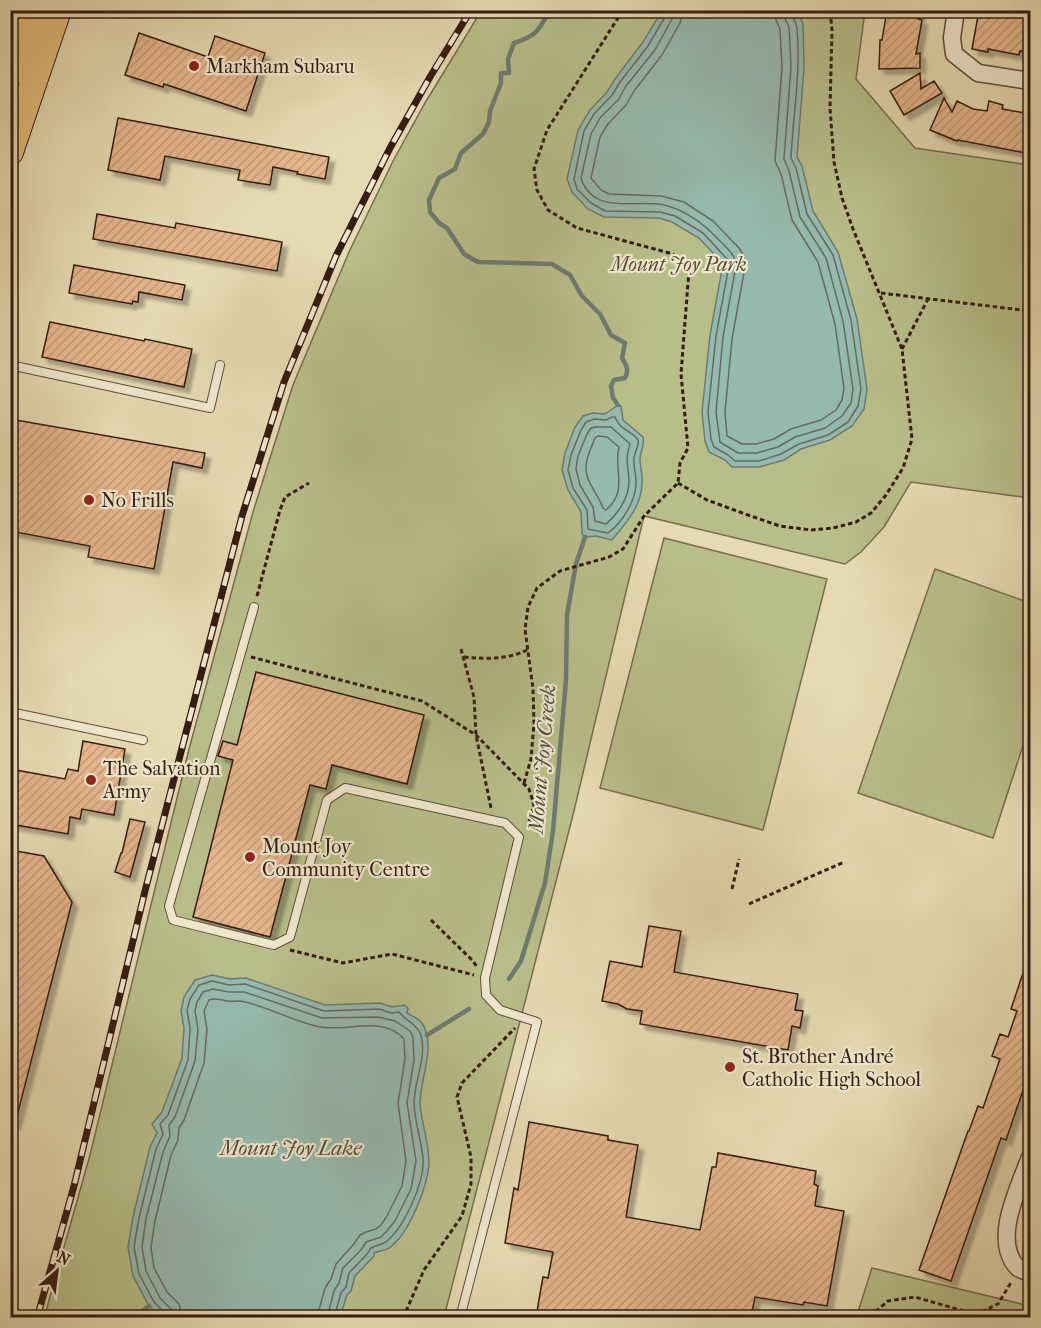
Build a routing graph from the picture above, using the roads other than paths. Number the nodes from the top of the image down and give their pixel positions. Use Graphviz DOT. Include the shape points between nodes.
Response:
graph roads {
  1 [pos="33,10"];
  2 [pos="58,10"];
  3 [pos="956,10"];
  4 [pos="17,33"];
  5 [pos="10,74"];
  6 [pos="1030,81"];
  7 [pos="10,152"];
  8 [pos="10,365"];
  9 [pos="220,365"];
  10 [pos="255,607"];
  11 [pos="10,712"];
  12 [pos="143,740"];
  13 [pos="1030,1157"];
  14 [pos="1025,1271"];
  15 [pos="460,1317"];
  1 -- 4 [label="main road"];
  2 -- 7 [label="main road"];
  3 -- 6 [label="street" via="954,54 978,73"];
  4 -- 5 [label="main road"];
  8 -- 9 [label="lane" via="210,408"];
  10 -- 15 [label="lane" via="169,906 173,920 274,945 290,937 327,800 345,788 505,823 519,837 485,978 486,995 500,1010 537,1022"];
  11 -- 12 [label="lane"];
  13 -- 14 [label="street" via="1008,1216 1007,1251"];
}
